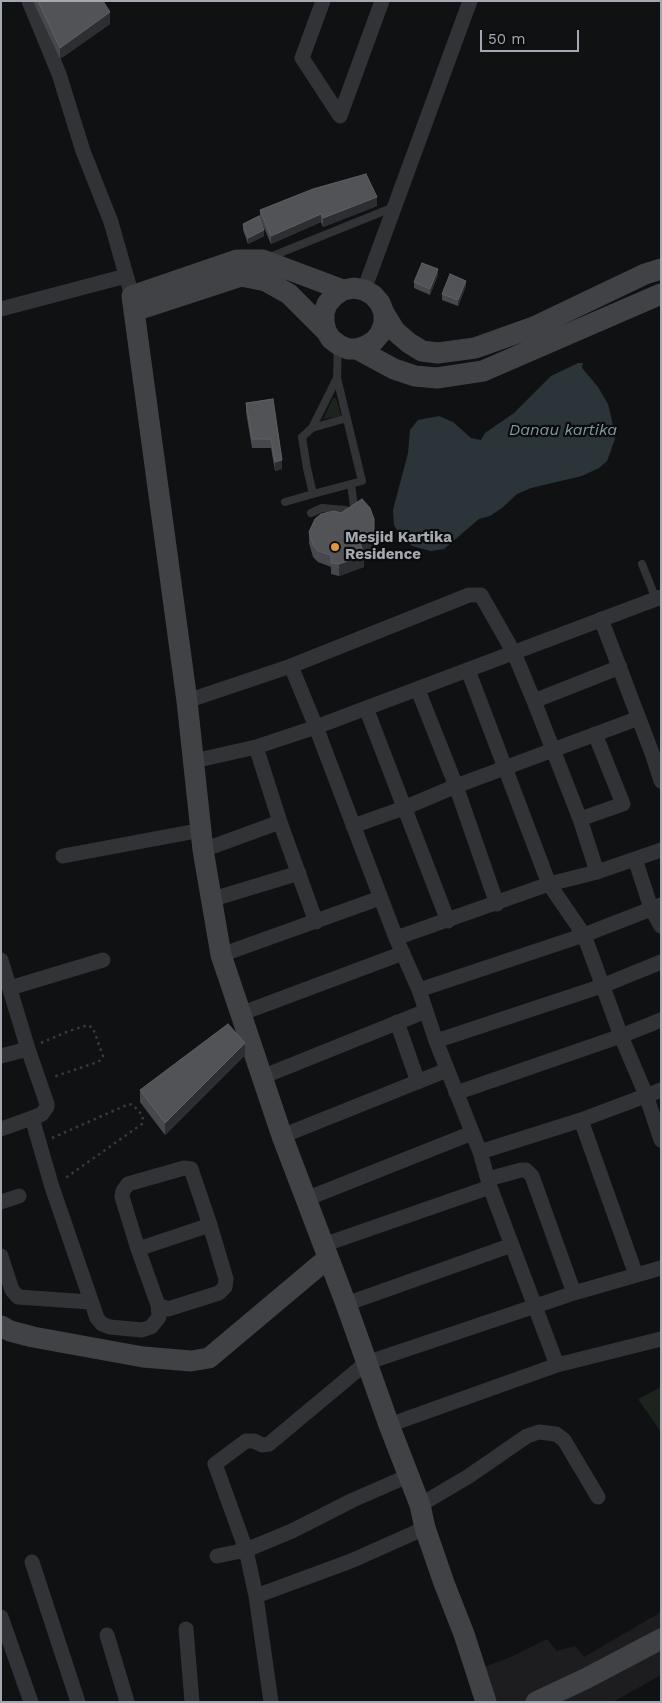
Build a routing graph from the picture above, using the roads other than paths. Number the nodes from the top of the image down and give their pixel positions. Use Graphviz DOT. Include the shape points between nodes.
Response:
graph roads {
  1 [pos="29,1"];
  2 [pos="323,1"];
  3 [pos="382,1"];
  4 [pos="470,1"];
  5 [pos="394,207"];
  6 [pos="263,260"];
  7 [pos="661,270"];
  8 [pos="343,290"];
  9 [pos="364,290"];
  10 [pos="131,294"];
  11 [pos="661,294"];
  12 [pos="1,309"];
  13 [pos="384,313"];
  14 [pos="341,342"];
  15 [pos="337,378"];
  16 [pos="347,418"];
  17 [pos="312,428"];
  18 [pos="351,484"];
  19 [pos="313,494"];
  20 [pos="285,502"];
  21 [pos="311,513"];
  22 [pos="642,564"];
  23 [pos="659,602"];
  24 [pos="601,619"];
  25 [pos="514,653"];
  26 [pos="291,666"];
  27 [pos="620,666"];
  28 [pos="468,670"];
  29 [pos="418,690"];
  30 [pos="187,701"];
  31 [pos="534,701"];
  32 [pos="366,708"];
  33 [pos="639,718"];
  34 [pos="316,727"];
  35 [pos="595,734"];
  36 [pos="256,747"];
  37 [pos="552,749"];
  38 [pos="656,751"];
  39 [pos="194,761"];
  40 [pos="504,768"];
  41 [pos="661,781"];
  42 [pos="456,786"];
  43 [pos="404,808"];
  44 [pos="580,819"];
  45 [pos="280,822"];
  46 [pos="353,826"];
  47 [pos="202,840"];
  48 [pos="661,850"];
  49 [pos="63,856"];
  50 [pos="634,859"];
  51 [pos="597,872"];
  52 [pos="299,873"];
  53 [pos="549,884"];
  54 [pos="380,898"];
  55 [pos="210,900"];
  56 [pos="497,904"];
  57 [pos="656,906"];
  58 [pos="448,921"];
  59 [pos="316,922"];
  60 [pos="661,926"];
  61 [pos="584,936"];
  62 [pos="396,938"];
  63 [pos="403,954"];
  64 [pos="221,955"];
  65 [pos="1,960"];
  66 [pos="103,960"];
  67 [pos="661,962"];
  68 [pos="602,986"];
  69 [pos="10,988"];
  70 [pos="419,990"];
  71 [pos="426,1011"];
  72 [pos="240,1014"];
  73 [pos="661,1020"];
  74 [pos="398,1022"];
  75 [pos="621,1036"];
  76 [pos="436,1041"];
  77 [pos="28,1049"];
  78 [pos="1,1056"];
  79 [pos="447,1070"];
  80 [pos="272,1073"];
  81 [pos="418,1082"];
  82 [pos="661,1090"];
  83 [pos="456,1093"];
  84 [pos="646,1095"];
  85 [pos="32,1118"];
  86 [pos="581,1120"];
  87 [pos="1,1129"];
  88 [pos="472,1133"];
  89 [pos="282,1136"];
  90 [pos="661,1140"];
  91 [pos="480,1152"];
  92 [pos="489,1183"];
  93 [pos="19,1196"];
  94 [pos="306,1199"];
  95 [pos="1,1202"];
  96 [pos="210,1225"];
  97 [pos="512,1245"];
  98 [pos="324,1248"];
  99 [pos="138,1249"];
  100 [pos="1,1256"];
  101 [pos="661,1268"];
  102 [pos="636,1275"];
  103 [pos="574,1293"];
  104 [pos="90,1302"];
  105 [pos="346,1304"];
  106 [pos="158,1306"];
  107 [pos="534,1307"];
  108 [pos="4,1330"];
  109 [pos="661,1339"];
  110 [pos="366,1363"];
  111 [pos="556,1365"];
  112 [pos="389,1425"];
  113 [pos="408,1476"];
  114 [pos="598,1497"];
  115 [pos="420,1505"];
  116 [pos="425,1528"];
  117 [pos="246,1550"];
  118 [pos="216,1556"];
  119 [pos="32,1562"];
  120 [pos="256,1596"];
  121 [pos="1,1617"];
  122 [pos="186,1629"];
  123 [pos="106,1636"];
  124 [pos="661,1639"];
  125 [pos="31,1702"];
  126 [pos="78,1702"];
  127 [pos="127,1702"];
  128 [pos="192,1702"];
  129 [pos="271,1702"];
  130 [pos="486,1702"];
  131 [pos="536,1702"];
  1 -- 10 [label="street" via="59,74 83,151 111,222"];
  2 -- 3 [label="street" via="302,58 340,116"];
  4 -- 5 [label="street"];
  5 -- 6 [label="lane"];
  5 -- 9 [label="street"];
  6 -- 8 [label="street"];
  6 -- 10 [label="street" via="237,260"];
  7 -- 13 [label="street" via="645,274 534,327 475,348 438,354 409,344 394,331"];
  8 -- 9 [label="street"];
  8 -- 14 [label="street" via="334,296 324,313 324,322"];
  9 -- 13 [label="street" via="380,303"];
  10 -- 12 [label="street"];
  10 -- 14 [label="street" via="241,276 266,280 289,294"];
  10 -- 30 [label="street"];
  11 -- 14 [label="street" via="483,371 437,378 415,376 394,369"];
  13 -- 14 [label="street" via="384,324 374,341 366,346"];
  14 -- 15 [label="lane"];
  15 -- 16 [label="lane"];
  15 -- 17 [label="lane"];
  16 -- 17 [label="lane"];
  16 -- 18 [label="lane" via="362,481"];
  17 -- 19 [label="lane" via="302,437"];
  18 -- 19 [label="lane"];
  18 -- 21 [label="lane" via="357,518 346,510 322,508"];
  19 -- 20 [label="lane"];
  22 -- 23 [label="lane"];
  23 -- 24 [label="street"];
  24 -- 25 [label="street"];
  24 -- 27 [label="street"];
  25 -- 26 [label="street" via="484,599 476,594"];
  25 -- 28 [label="street"];
  25 -- 31 [label="street"];
  26 -- 30 [label="street"];
  26 -- 34 [label="street"];
  27 -- 31 [label="street"];
  27 -- 33 [label="street"];
  28 -- 29 [label="street"];
  28 -- 40 [label="street"];
  29 -- 32 [label="street"];
  29 -- 42 [label="street"];
  30 -- 39 [label="street"];
  31 -- 37 [label="street"];
  32 -- 34 [label="street"];
  32 -- 43 [label="street"];
  33 -- 35 [label="street"];
  33 -- 38 [label="street"];
  34 -- 36 [label="street"];
  34 -- 46 [label="street"];
  35 -- 37 [label="street"];
  35 -- 44 [label="street" via="623,804"];
  36 -- 39 [label="street"];
  36 -- 45 [label="street"];
  37 -- 40 [label="street"];
  37 -- 44 [label="street"];
  38 -- 41 [label="street"];
  39 -- 47 [label="street"];
  40 -- 42 [label="street"];
  40 -- 53 [label="street"];
  42 -- 43 [label="street"];
  42 -- 56 [label="street"];
  43 -- 46 [label="street"];
  43 -- 58 [label="street"];
  44 -- 51 [label="street"];
  45 -- 47 [label="street"];
  45 -- 52 [label="street"];
  46 -- 54 [label="street"];
  47 -- 49 [label="street"];
  47 -- 55 [label="street"];
  48 -- 50 [label="street"];
  50 -- 51 [label="street"];
  50 -- 57 [label="street"];
  51 -- 53 [label="street"];
  52 -- 55 [label="street"];
  52 -- 59 [label="street"];
  53 -- 56 [label="street"];
  53 -- 61 [label="street"];
  54 -- 59 [label="street"];
  54 -- 62 [label="street"];
  55 -- 64 [label="street"];
  56 -- 58 [label="street"];
  57 -- 60 [label="street"];
  57 -- 61 [label="street"];
  58 -- 62 [label="street"];
  59 -- 64 [label="street"];
  61 -- 68 [label="street"];
  61 -- 70 [label="street"];
  62 -- 63 [label="street"];
  63 -- 70 [label="street"];
  63 -- 72 [label="street"];
  64 -- 72 [label="street"];
  65 -- 69 [label="street"];
  66 -- 69 [label="street"];
  67 -- 68 [label="street"];
  68 -- 75 [label="street"];
  68 -- 76 [label="street"];
  69 -- 77 [label="street"];
  70 -- 71 [label="street"];
  71 -- 74 [label="street"];
  71 -- 76 [label="street"];
  72 -- 89 [label="street"];
  73 -- 75 [label="street"];
  74 -- 80 [label="street"];
  74 -- 81 [label="street"];
  75 -- 83 [label="street"];
  75 -- 84 [label="street"];
  76 -- 79 [label="street"];
  77 -- 78 [label="street"];
  77 -- 85 [label="street" via="47,1104 42,1114"];
  79 -- 81 [label="street"];
  79 -- 83 [label="street"];
  81 -- 89 [label="street"];
  82 -- 84 [label="street"];
  83 -- 88 [label="street"];
  84 -- 86 [label="street"];
  84 -- 90 [label="street"];
  85 -- 87 [label="street"];
  85 -- 104 [label="street"];
  86 -- 91 [label="street"];
  86 -- 102 [label="street"];
  88 -- 91 [label="street"];
  88 -- 94 [label="street"];
  89 -- 94 [label="street"];
  91 -- 92 [label="street"];
  92 -- 97 [label="street"];
  92 -- 98 [label="street"];
  92 -- 103 [label="street" via="521,1170 532,1176"];
  93 -- 95 [label="street"];
  94 -- 98 [label="street"];
  96 -- 99 [label="street"];
  96 -- 99 [label="street" via="191,1168 128,1184 122,1197"];
  96 -- 106 [label="street" via="226,1279 225,1287 219,1293 168,1310"];
  97 -- 105 [label="street"];
  97 -- 107 [label="street"];
  98 -- 105 [label="street"];
  98 -- 108 [label="street" via="300,1280 209,1358 191,1361 143,1357"];
  99 -- 106 [label="street"];
  100 -- 104 [label="street" via="12,1290 18,1297"];
  101 -- 102 [label="street"];
  102 -- 103 [label="street"];
  103 -- 107 [label="street"];
  104 -- 106 [label="street" via="102,1324 142,1330 159,1318"];
  105 -- 110 [label="street"];
  107 -- 110 [label="street"];
  107 -- 111 [label="street"];
  109 -- 111 [label="street"];
  110 -- 112 [label="street"];
  110 -- 117 [label="street" via="269,1444 246,1441 215,1464"];
  111 -- 112 [label="street"];
  112 -- 113 [label="street"];
  113 -- 115 [label="street"];
  113 -- 117 [label="street"];
  114 -- 115 [label="street" via="564,1440 556,1434 539,1432 522,1439"];
  115 -- 116 [label="street"];
  116 -- 120 [label="street" via="351,1561"];
  116 -- 130 [label="street"];
  117 -- 118 [label="street"];
  117 -- 120 [label="street"];
  119 -- 126 [label="street"];
  120 -- 129 [label="street"];
  121 -- 125 [label="street"];
  122 -- 128 [label="street"];
  123 -- 127 [label="street"];
  124 -- 131 [label="street"];
}
